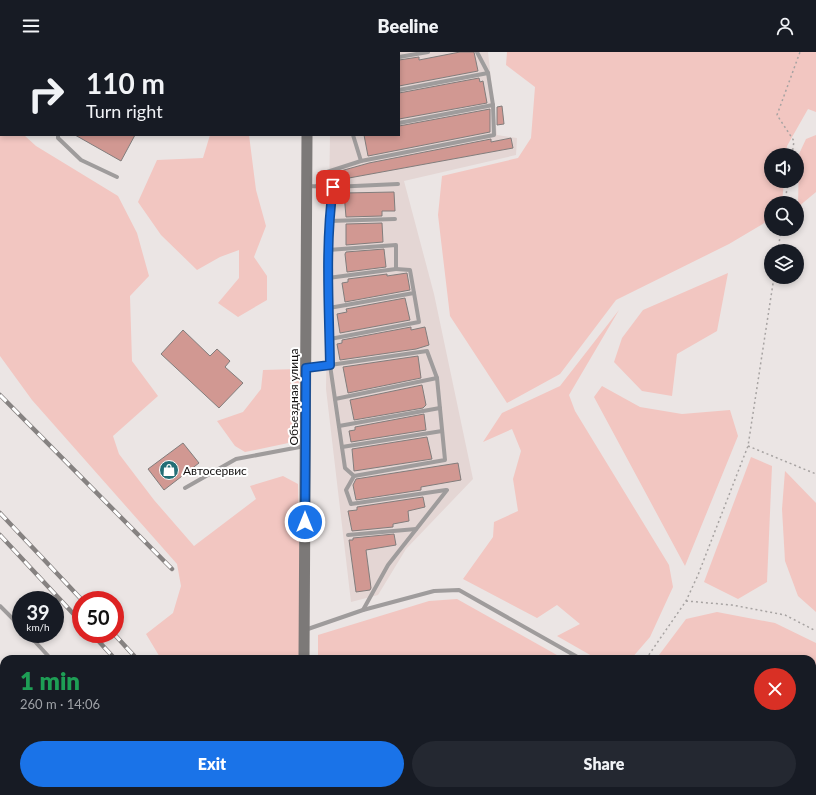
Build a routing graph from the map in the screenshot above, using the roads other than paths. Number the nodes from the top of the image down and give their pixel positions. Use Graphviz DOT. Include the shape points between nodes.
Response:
graph roads {
  1 [pos="428,52"];
  2 [pos="477,52"];
  3 [pos="400,57"];
  4 [pos="488,73"];
  5 [pos="400,90"];
  6 [pos="493,105"];
  7 [pos="400,123"];
  8 [pos="58,136"];
  9 [pos="307,136"];
  10 [pos="352,136"];
  11 [pos="361,161"];
  12 [pos="117,177"];
  13 [pos="398,184"];
  14 [pos="312,186"];
  15 [pos="333,187"];
  16 [pos="395,219"];
  17 [pos="329,221"];
  18 [pos="328,250"];
  19 [pos="396,269"];
  20 [pos="328,278"];
  21 [pos="414,293"];
  22 [pos="329,308"];
  23 [pos="330,339"];
  24 [pos="330,365"];
  25 [pos="306,368"];
  26 [pos="437,378"];
  27 [pos="335,399"];
  28 [pos="440,408"];
  29 [pos="339,426"];
  30 [pos="442,431"];
  31 [pos="306,446"];
  32 [pos="342,447"];
  33 [pos="354,476"];
  34 [pos="185,488"];
  35 [pos="416,529"];
  36 [pos="348,535"];
  37 [pos="0,606"];
  38 [pos="363,610"];
  39 [pos="12,618"];
  40 [pos="304,631"];
  41 [pos="36,643"];
  42 [pos="47,655"];
  43 [pos="304,655"];
  44 [pos="573,655"];
  1 -- 3 [label="lane"];
  2 -- 4 [label="lane"];
  4 -- 5 [label="lane"];
  4 -- 6 [label="lane"];
  6 -- 7 [label="lane"];
  6 -- 11 [label="lane" via="494,135"];
  8 -- 12 [label="lane" via="81,160"];
  9 -- 14 [label="main road, Объездная улица"];
  10 -- 11 [label="lane"];
  11 -- 14 [label="lane" via="324,173"];
  13 -- 15 [label="lane"];
  14 -- 15 [label="lane"];
  14 -- 25 [label="main road, Объездная улица"];
  15 -- 17 [label="lane"];
  16 -- 17 [label="lane"];
  17 -- 18 [label="lane"];
  18 -- 19 [label="lane" via="396,245"];
  18 -- 20 [label="lane"];
  19 -- 20 [label="lane"];
  19 -- 21 [label="lane" via="410,270"];
  20 -- 22 [label="lane"];
  21 -- 22 [label="lane"];
  21 -- 23 [label="lane" via="419,322"];
  22 -- 23 [label="lane"];
  23 -- 24 [label="lane"];
  24 -- 25 [label="lane"];
  24 -- 26 [label="lane" via="427,351"];
  24 -- 27 [label="lane"];
  25 -- 31 [label="main road, Объездная улица"];
  26 -- 27 [label="lane"];
  26 -- 28 [label="lane"];
  27 -- 29 [label="lane"];
  28 -- 29 [label="lane"];
  28 -- 30 [label="lane"];
  29 -- 32 [label="lane"];
  30 -- 32 [label="lane"];
  30 -- 33 [label="lane" via="445,460"];
  31 -- 34 [label="lane" via="236,459"];
  31 -- 40 [label="main road, Объездная улица"];
  32 -- 33 [label="lane" via="345,468"];
  33 -- 35 [label="lane" via="346,490 351,504 447,490"];
  35 -- 36 [label="lane"];
  35 -- 38 [label="lane" via="388,565"];
  37 -- 39 [label="lane"];
  38 -- 40 [label="lane"];
  38 -- 44 [label="lane" via="434,591 459,590"];
  40 -- 43 [label="main road, Объездная улица"];
  41 -- 42 [label="lane"];
}
